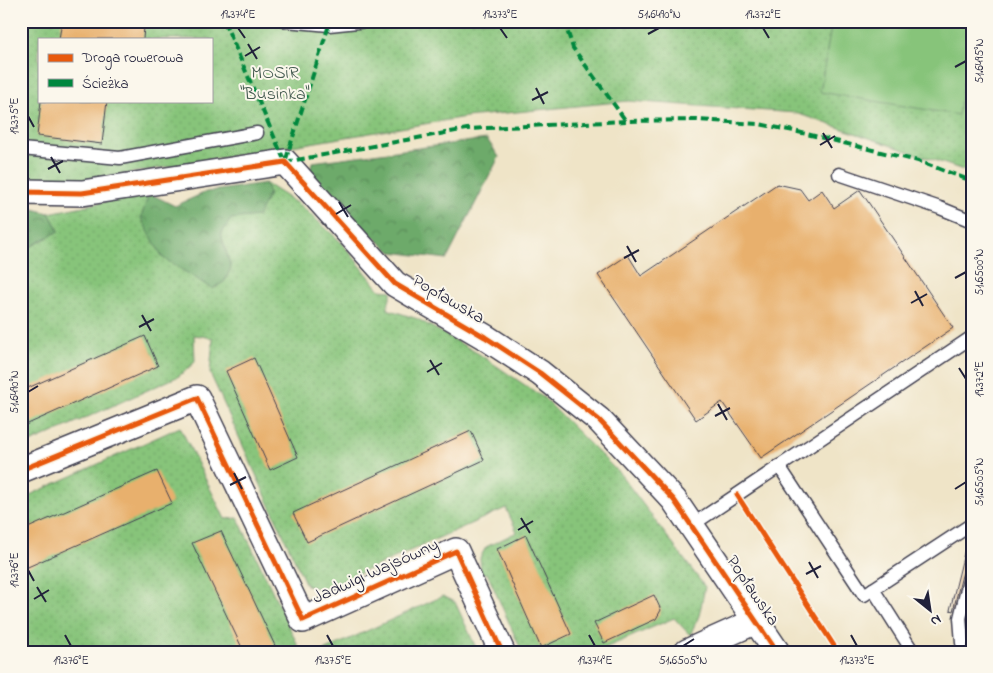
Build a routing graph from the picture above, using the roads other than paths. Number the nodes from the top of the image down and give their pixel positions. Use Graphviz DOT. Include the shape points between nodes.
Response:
graph roads {
  1 [pos="286,21"];
  2 [pos="367,21"];
  3 [pos="257,134"];
  4 [pos="21,149"];
  5 [pos="839,174"];
  6 [pos="21,192"];
  7 [pos="972,221"];
  8 [pos="972,337"];
  9 [pos="778,466"];
  10 [pos="21,470"];
  11 [pos="972,524"];
  12 [pos="692,525"];
  13 [pos="972,570"];
  14 [pos="873,589"];
  15 [pos="972,602"];
  16 [pos="756,621"];
  17 [pos="961,647"];
  18 [pos="502,652"];
  19 [pos="687,652"];
  20 [pos="777,652"];
  21 [pos="913,652"];
  1 -- 2 [label="lane" via="329,25"];
  3 -- 4 [label="lane" via="120,158"];
  5 -- 7 [label="lane"];
  6 -- 12 [label="street, Popławska" via="82,193 285,162 395,284 540,373 592,415 674,500"];
  8 -- 9 [label="lane"];
  9 -- 12 [label="lane"];
  9 -- 14 [label="lane" via="864,595"];
  10 -- 18 [label="street, Jadwigi Wajsówny" via="197,398 302,620 456,551"];
  11 -- 14 [label="lane"];
  12 -- 16 [label="street, Popławska"];
  13 -- 17 [label="lane" via="960,618"];
  14 -- 21 [label="lane"];
  15 -- 17 [label="lane"];
  16 -- 19 [label="street"];
  16 -- 20 [label="street, Popławska"];
}
